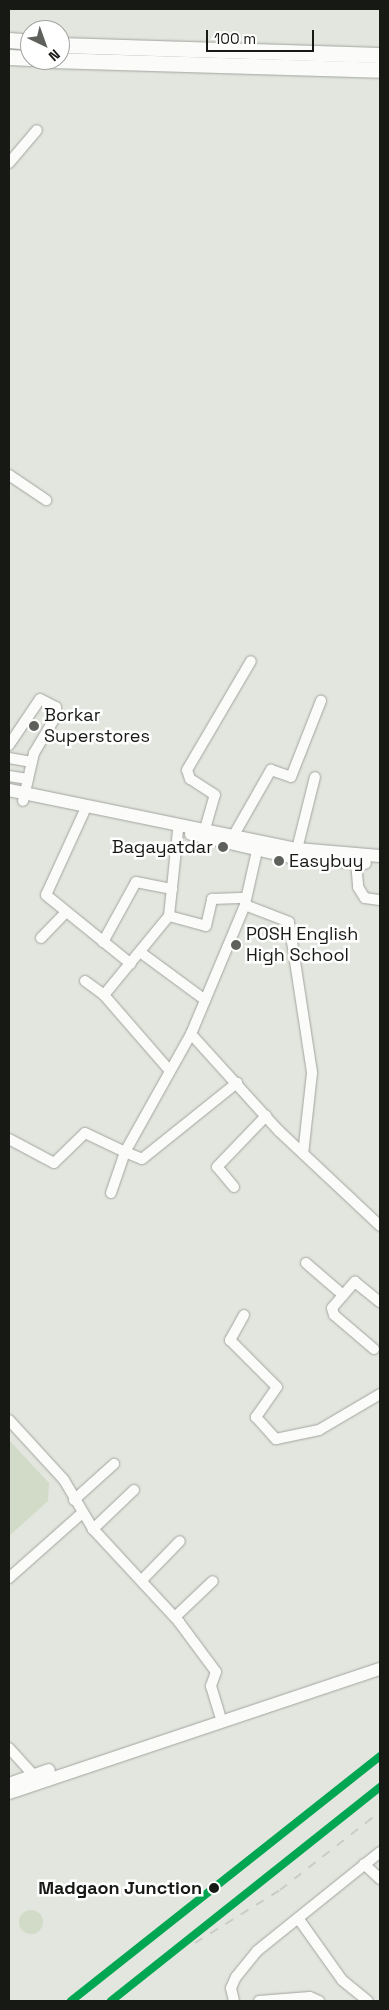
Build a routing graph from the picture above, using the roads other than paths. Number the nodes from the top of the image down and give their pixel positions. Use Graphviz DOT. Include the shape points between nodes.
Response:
graph roads {
  1 [pos="70,44"];
  2 [pos="380,55"];
  3 [pos="70,61"];
  4 [pos="380,70"];
  5 [pos="37,130"];
  6 [pos="9,163"];
  7 [pos="9,474"];
  8 [pos="46,500"];
  9 [pos="251,662"];
  10 [pos="321,701"];
  11 [pos="9,745"];
  12 [pos="9,758"];
  13 [pos="32,762"];
  14 [pos="9,776"];
  15 [pos="315,777"];
  16 [pos="28,779"];
  17 [pos="9,790"];
  18 [pos="24,797"];
  19 [pos="9,798"];
  20 [pos="84,812"];
  21 [pos="205,829"];
  22 [pos="178,831"];
  23 [pos="235,833"];
  24 [pos="259,845"];
  25 [pos="297,849"];
  26 [pos="380,856"];
  27 [pos="356,862"];
  28 [pos="380,864"];
  29 [pos="172,889"];
  30 [pos="380,900"];
  31 [pos="246,901"];
  32 [pos="66,912"];
  33 [pos="169,916"];
  34 [pos="41,938"];
  35 [pos="103,942"];
  36 [pos="140,952"];
  37 [pos="131,964"];
  38 [pos="84,981"];
  39 [pos="104,995"];
  40 [pos="205,1000"];
  41 [pos="191,1034"];
  42 [pos="170,1071"];
  43 [pos="237,1083"];
  44 [pos="266,1116"];
  45 [pos="9,1140"];
  46 [pos="125,1152"];
  47 [pos="303,1154"];
  48 [pos="234,1187"];
  49 [pos="111,1193"];
  50 [pos="380,1226"];
  51 [pos="306,1262"];
  52 [pos="343,1295"];
  53 [pos="380,1302"];
  54 [pos="244,1316"];
  55 [pos="374,1349"];
  56 [pos="380,1394"];
  57 [pos="9,1420"];
  58 [pos="114,1464"];
  59 [pos="134,1490"];
  60 [pos="74,1500"];
  61 [pos="81,1514"];
  62 [pos="93,1529"];
  63 [pos="180,1542"];
  64 [pos="9,1578"];
  65 [pos="142,1580"];
  66 [pos="213,1581"];
  67 [pos="175,1617"];
  68 [pos="380,1660"];
  69 [pos="380,1669"];
  70 [pos="220,1714"];
  71 [pos="9,1748"];
  72 [pos="70,1768"];
  73 [pos="36,1779"];
  74 [pos="9,1784"];
  75 [pos="9,1793"];
  76 [pos="380,1852"];
  77 [pos="364,1864"];
  78 [pos="380,1879"];
  79 [pos="298,1918"];
  80 [pos="234,2001"];
  81 [pos="259,2001"];
  82 [pos="319,2001"];
  83 [pos="368,2001"];
  1 -- 2 [label="highway"];
  3 -- 4 [label="highway"];
  5 -- 6 [label="street"];
  7 -- 8 [label="street"];
  9 -- 21 [label="street" via="187,770 190,779 215,795"];
  10 -- 23 [label="street" via="291,777 270,770"];
  11 -- 13 [label="street" via="36,702 49,702 58,711"];
  12 -- 13 [label="street"];
  13 -- 16 [label="street"];
  14 -- 16 [label="street"];
  15 -- 25 [label="street"];
  16 -- 18 [label="street"];
  17 -- 18 [label="main road"];
  18 -- 19 [label="main road"];
  18 -- 20 [label="main road"];
  18 -- 21 [label="main road"];
  20 -- 22 [label="main road"];
  20 -- 32 [label="street" via="46,895"];
  21 -- 23 [label="main road"];
  22 -- 24 [label="main road"];
  22 -- 29 [label="street"];
  23 -- 24 [label="main road"];
  24 -- 25 [label="main road"];
  24 -- 27 [label="main road"];
  24 -- 31 [label="street"];
  25 -- 26 [label="main road"];
  27 -- 28 [label="main road"];
  27 -- 30 [label="street" via="358,888 365,898"];
  29 -- 33 [label="street"];
  29 -- 35 [label="street" via="136,882"];
  31 -- 33 [label="street" via="212,899 206,926"];
  31 -- 40 [label="street"];
  31 -- 47 [label="street" via="289,922 312,1073"];
  32 -- 34 [label="street"];
  32 -- 35 [label="street"];
  33 -- 36 [label="street"];
  35 -- 37 [label="street"];
  36 -- 37 [label="street"];
  36 -- 40 [label="street"];
  37 -- 39 [label="street"];
  38 -- 39 [label="street"];
  39 -- 42 [label="street"];
  40 -- 41 [label="street"];
  41 -- 42 [label="street"];
  41 -- 43 [label="street"];
  42 -- 46 [label="street"];
  43 -- 44 [label="street"];
  43 -- 46 [label="street" via="142,1159"];
  44 -- 47 [label="street"];
  44 -- 48 [label="street" via="217,1167"];
  45 -- 46 [label="street" via="54,1163 85,1133"];
  46 -- 49 [label="street"];
  47 -- 50 [label="street"];
  51 -- 52 [label="street"];
  52 -- 53 [label="street" via="355,1282"];
  52 -- 55 [label="street" via="332,1308 334,1315"];
  54 -- 56 [label="street" via="230,1340 279,1390 256,1417 276,1438 318,1430"];
  57 -- 60 [label="street" via="64,1480"];
  58 -- 60 [label="street"];
  59 -- 62 [label="street"];
  60 -- 61 [label="street"];
  61 -- 62 [label="street"];
  61 -- 64 [label="street"];
  62 -- 65 [label="street"];
  63 -- 65 [label="street"];
  65 -- 67 [label="street"];
  66 -- 67 [label="street"];
  67 -- 70 [label="street" via="216,1672 216,1680 210,1686"];
  68 -- 70 [label="main road"];
  69 -- 72 [label="main road"];
  70 -- 72 [label="main road"];
  71 -- 73 [label="street"];
  72 -- 73 [label="main road"];
  73 -- 74 [label="main road"];
  73 -- 75 [label="main road"];
  76 -- 77 [label="street"];
  77 -- 78 [label="street"];
  77 -- 79 [label="street"];
  79 -- 80 [label="street" via="257,1951 236,1977 231,1988"];
  79 -- 83 [label="street" via="342,1980"];
  81 -- 82 [label="street" via="310,1997"];
}
